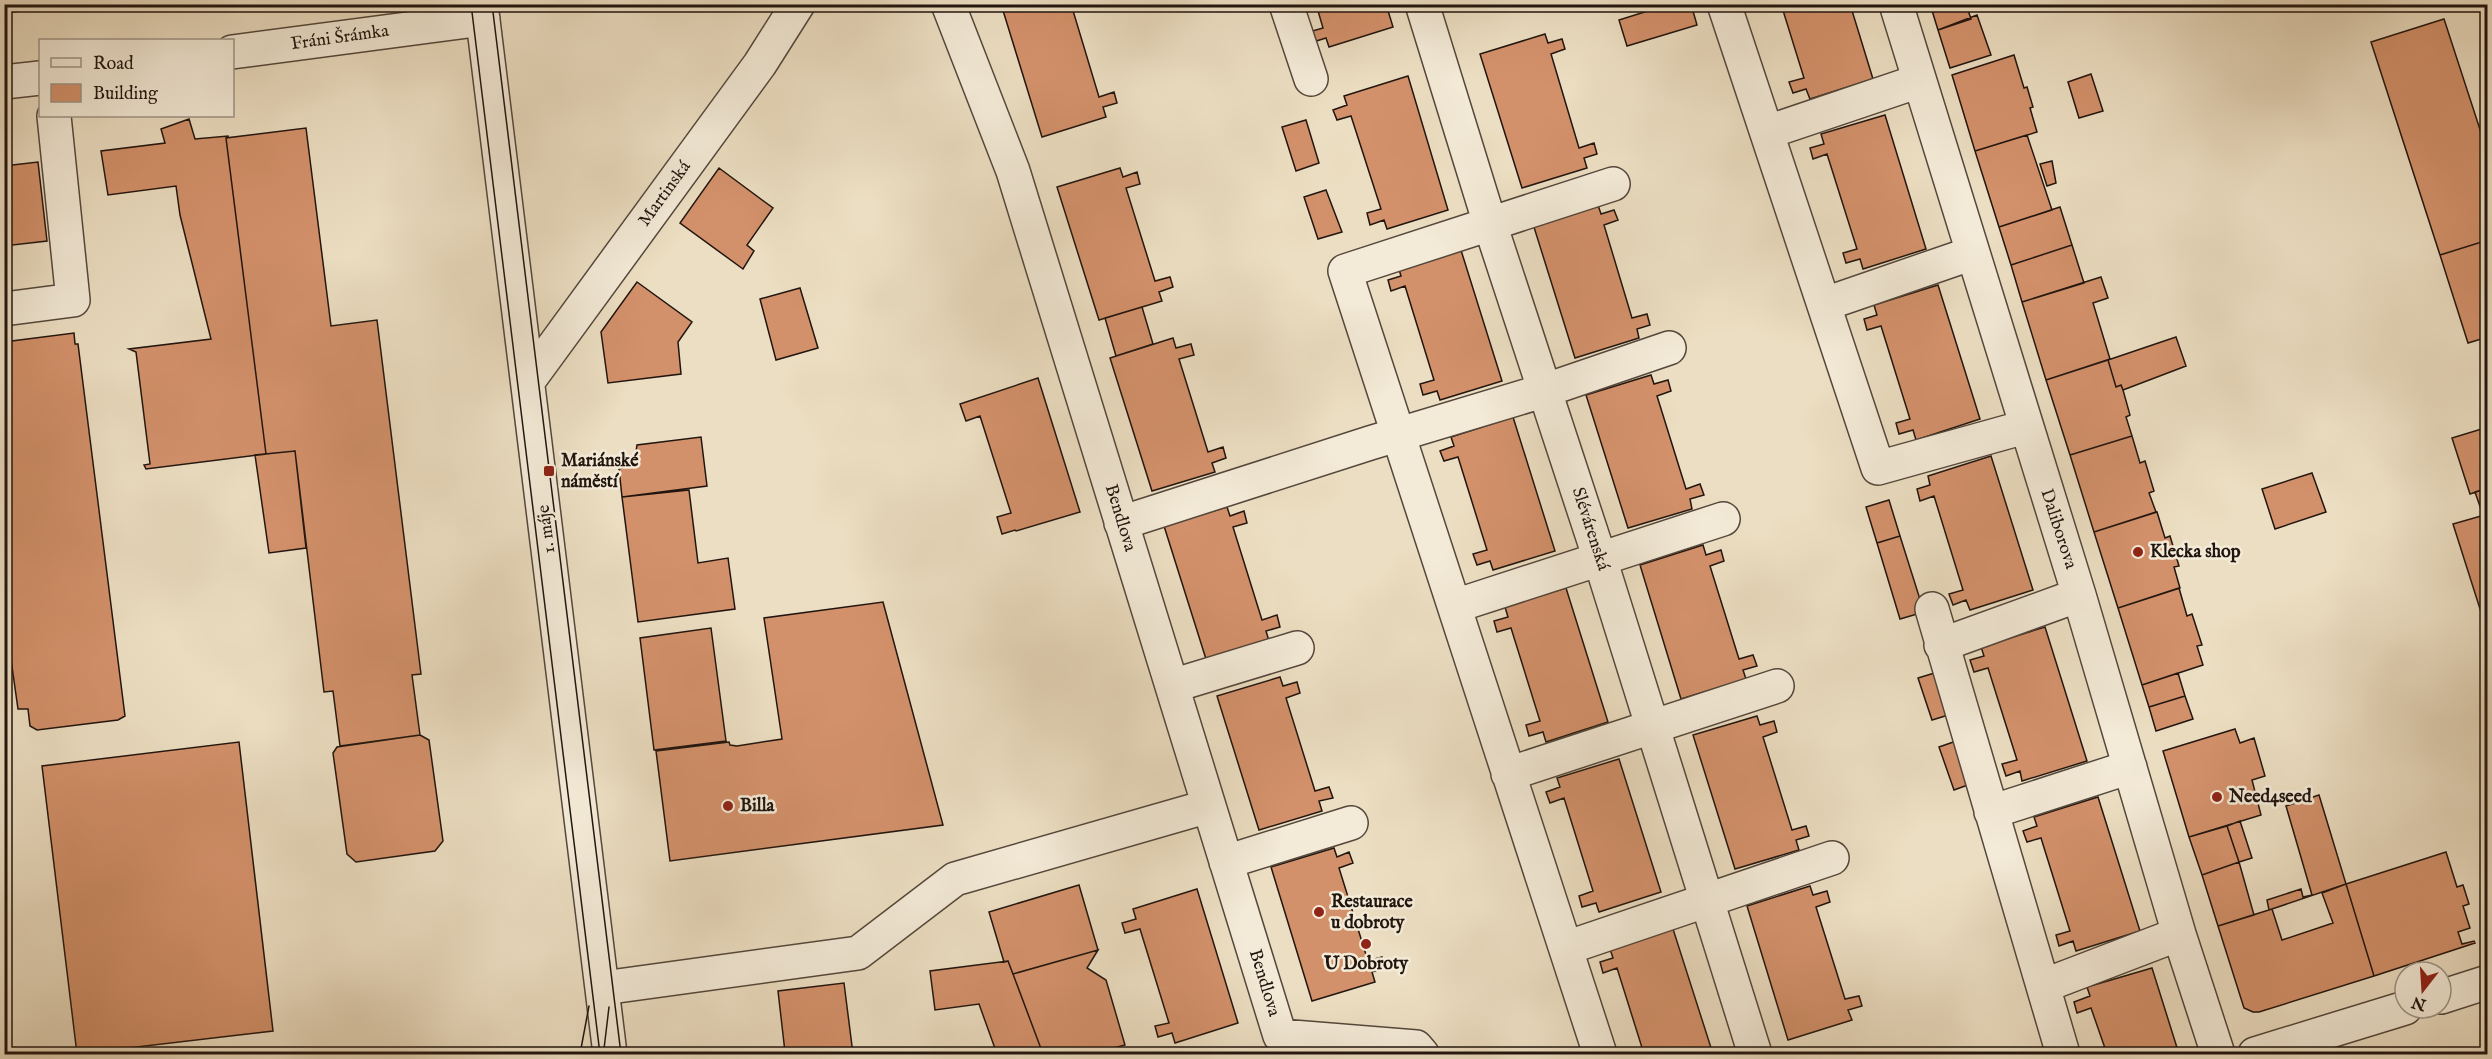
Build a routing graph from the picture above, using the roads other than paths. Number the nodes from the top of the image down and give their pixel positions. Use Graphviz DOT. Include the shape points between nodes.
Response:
graph roads {
  1 [pos="798,4"];
  2 [pos="948,4"];
  3 [pos="1286,4"];
  4 [pos="1422,4"];
  5 [pos="1724,4"];
  6 [pos="1896,4"];
  7 [pos="482,12"];
  8 [pos="234,52"];
  9 [pos="39,78"];
  10 [pos="1311,79"];
  11 [pos="1919,81"];
  12 [pos="4,82"];
  13 [pos="54,117"];
  14 [pos="1768,132"];
  15 [pos="1613,184"];
  16 [pos="1490,224"];
  17 [pos="1973,253"];
  18 [pos="1825,304"];
  19 [pos="4,309"];
  20 [pos="1669,348"];
  21 [pos="529,380"];
  22 [pos="1546,390"];
  23 [pos="2025,427"];
  24 [pos="1399,434"];
  25 [pos="1723,519"];
  26 [pos="1121,523"];
  27 [pos="1600,559"];
  28 [pos="2079,595"];
  29 [pos="1455,606"];
  30 [pos="1932,609"];
  31 [pos="1941,645"];
  32 [pos="1297,648"];
  33 [pos="1172,686"];
  34 [pos="1777,686"];
  35 [pos="1653,727"];
  36 [pos="2130,767"];
  37 [pos="1508,774"];
  38 [pos="1209,806"];
  39 [pos="1991,812"];
  40 [pos="1351,823"];
  41 [pos="1832,858"];
  42 [pos="1226,862"];
  43 [pos="1707,901"];
  44 [pos="2179,934"];
  45 [pos="1566,948"];
  46 [pos="2487,982"];
  47 [pos="2043,986"];
  48 [pos="603,988"];
  49 [pos="2453,993"];
  50 [pos="2393,1012"];
  51 [pos="610,1054"];
  52 [pos="1422,1054"];
  53 [pos="1600,1054"];
  54 [pos="1755,1054"];
  55 [pos="2063,1054"];
  56 [pos="2218,1054"];
  57 [pos="2255,1054"];
  1 -- 21 [label="street, Martinská" via="760,64"];
  2 -- 26 [label="street, Bendlova" via="1012,171"];
  3 -- 10 [label="street"];
  4 -- 16 [label="street, Slévárenská"];
  5 -- 14 [label="street"];
  6 -- 11 [label="street, Daliborova"];
  7 -- 8 [label="street, Fráni Šrámka"];
  7 -- 21 [label="street, 1. máje"];
  9 -- 12 [label="street"];
  11 -- 14 [label="street"];
  11 -- 17 [label="street, Daliborova"];
  13 -- 19 [label="street" via="73,300"];
  14 -- 18 [label="street"];
  15 -- 16 [label="street"];
  16 -- 22 [label="street, Slévárenská"];
  16 -- 24 [label="street" via="1345,271"];
  17 -- 18 [label="street"];
  17 -- 23 [label="street, Daliborova"];
  18 -- 23 [label="street" via="1878,468"];
  20 -- 22 [label="street"];
  21 -- 48 [label="street, 1. máje"];
  22 -- 24 [label="street"];
  22 -- 27 [label="street, Slévárenská"];
  23 -- 28 [label="street, Daliborova"];
  24 -- 26 [label="street"];
  24 -- 29 [label="street"];
  25 -- 27 [label="street"];
  26 -- 33 [label="street, Bendlova"];
  27 -- 29 [label="street"];
  27 -- 35 [label="street, Slévárenská"];
  28 -- 31 [label="street"];
  28 -- 36 [label="street, Daliborova"];
  29 -- 37 [label="street"];
  30 -- 31 [label="street"];
  31 -- 39 [label="street"];
  32 -- 33 [label="street"];
  33 -- 38 [label="street, Bendlova"];
  34 -- 35 [label="street"];
  35 -- 37 [label="street"];
  35 -- 43 [label="street, Slévárenská"];
  36 -- 39 [label="street"];
  36 -- 44 [label="street, Daliborova"];
  37 -- 45 [label="street"];
  38 -- 42 [label="street, Bendlova"];
  38 -- 48 [label="street" via="955,879 858,953"];
  39 -- 47 [label="street"];
  40 -- 42 [label="street"];
  41 -- 43 [label="street"];
  42 -- 52 [label="street, Bendlova" via="1280,1036 1416,1047"];
  43 -- 45 [label="street"];
  43 -- 54 [label="street, Slévárenská"];
  44 -- 47 [label="street"];
  44 -- 56 [label="street, Daliborova"];
  45 -- 53 [label="street"];
  46 -- 49 [label="street"];
  47 -- 55 [label="street"];
  48 -- 51 [label="street, 1. máje"];
  50 -- 57 [label="street"];
}
